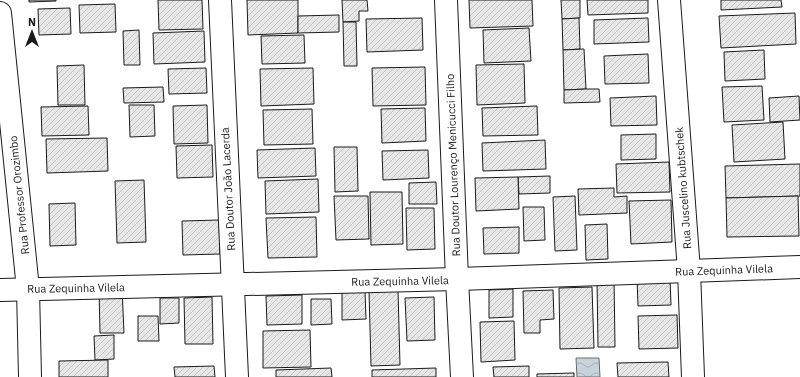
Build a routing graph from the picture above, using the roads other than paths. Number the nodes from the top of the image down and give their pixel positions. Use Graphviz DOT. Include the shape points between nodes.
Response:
graph roads {
  1 [pos="220,0"];
  2 [pos="446,0"];
  3 [pos="669,0"];
  4 [pos="0,13"];
  5 [pos="800,267"];
  6 [pos="689,270"];
  7 [pos="457,279"];
  8 [pos="233,285"];
  9 [pos="28,289"];
  10 [pos="0,290"];
  11 [pos="30,377"];
  12 [pos="238,377"];
  13 [pos="462,377"];
  14 [pos="693,377"];
  1 -- 8 [label="street, Rua Doutor João Lacerda"];
  2 -- 7 [label="street, Rua Doutor Lourenço Menicucci Filho"];
  3 -- 6 [label="street, Rua Juscelino kubtschek"];
  4 -- 9 [label="street, Rua Professor Orozimbo"];
  5 -- 6 [label="street, Rua Zequinha Vilela"];
  6 -- 7 [label="street, Rua Zequinha Vilela"];
  6 -- 14 [label="street, Rua Juscelino kubtschek"];
  7 -- 8 [label="street, Rua Zequinha Vilela"];
  7 -- 13 [label="street, Rua Doutor Lourenço Menicucci Filho"];
  8 -- 9 [label="street, Rua Zequinha Vilela"];
  8 -- 12 [label="street, Rua Doutor João Lacerda"];
  9 -- 10 [label="street, Rua Zequinha Vilela"];
  9 -- 11 [label="street, Rua Professor Orozimbo"];
}
